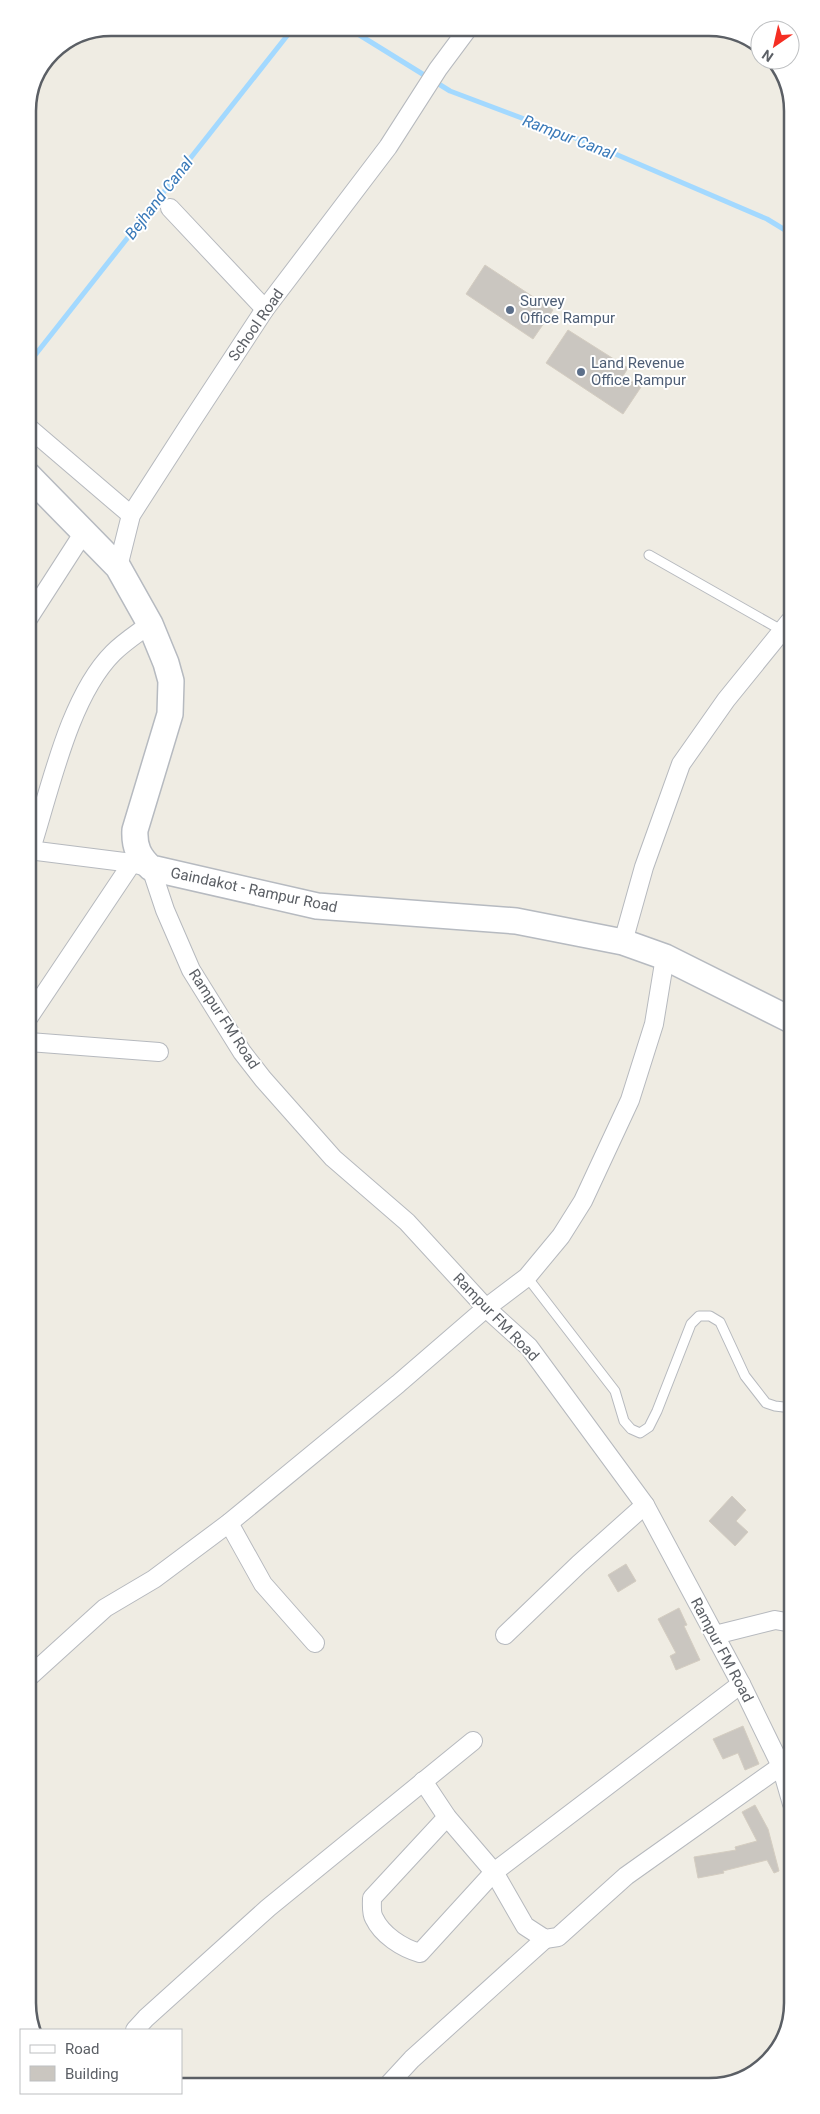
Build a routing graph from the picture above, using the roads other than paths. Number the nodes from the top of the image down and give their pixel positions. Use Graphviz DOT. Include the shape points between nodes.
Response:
graph roads {
  1 [pos="463,36"];
  2 [pos="170,208"];
  3 [pos="265,309"];
  4 [pos="36,434"];
  5 [pos="36,483"];
  6 [pos="131,515"];
  7 [pos="84,532"];
  8 [pos="648,555"];
  9 [pos="118,567"];
  10 [pos="36,607"];
  11 [pos="150,624"];
  12 [pos="784,624"];
  13 [pos="784,630"];
  14 [pos="36,832"];
  15 [pos="36,851"];
  16 [pos="141,866"];
  17 [pos="623,942"];
  18 [pos="665,957"];
  19 [pos="36,1008"];
  20 [pos="784,1016"];
  21 [pos="36,1043"];
  22 [pos="159,1052"];
  23 [pos="527,1277"];
  24 [pos="486,1308"];
  25 [pos="784,1407"];
  26 [pos="646,1505"];
  27 [pos="229,1522"];
  28 [pos="784,1622"];
  29 [pos="505,1635"];
  30 [pos="715,1635"];
  31 [pos="315,1643"];
  32 [pos="36,1671"];
  33 [pos="742,1684"];
  34 [pos="473,1741"];
  35 [pos="781,1766"];
  36 [pos="784,1776"];
  37 [pos="423,1781"];
  38 [pos="447,1817"];
  39 [pos="494,1872"];
  40 [pos="545,1939"];
  41 [pos="136,2029"];
  42 [pos="394,2078"];
  1 -- 3 [label="street, School Road" via="388,147"];
  2 -- 3 [label="street"];
  3 -- 6 [label="street, School Road"];
  4 -- 6 [label="street"];
  5 -- 7 [label="main road, Gaindakot - Rampur Road"];
  6 -- 9 [label="street, School Road"];
  7 -- 9 [label="main road, Gaindakot - Rampur Road"];
  7 -- 10 [label="street"];
  8 -- 12 [label="lane"];
  9 -- 11 [label="main road, Gaindakot - Rampur Road"];
  11 -- 14 [label="street" via="113,653 84,692"];
  11 -- 16 [label="main road, Gaindakot - Rampur Road" via="166,663 171,697 164,737 135,830 134,841 143,861"];
  13 -- 17 [label="street" via="726,700 680,764 644,867"];
  15 -- 16 [label="street"];
  16 -- 17 [label="main road, Gaindakot - Rampur Road" via="317,906 516,921"];
  16 -- 19 [label="street"];
  16 -- 24 [label="street, Rampur FM Road" via="165,910 191,970 242,1052 263,1079 333,1158 407,1222"];
  17 -- 18 [label="main road, Gaindakot - Rampur Road"];
  18 -- 20 [label="main road, Gaindakot - Rampur Road"];
  18 -- 23 [label="street" via="654,1024 630,1100 583,1201 561,1236"];
  21 -- 22 [label="street"];
  23 -- 24 [label="street"];
  23 -- 25 [label="lane" via="615,1391 624,1421 631,1429 640,1433 649,1427 691,1324 699,1316 710,1316 720,1322 745,1376 766,1403"];
  24 -- 26 [label="street, Rampur FM Road" via="529,1347"];
  24 -- 27 [label="street"];
  26 -- 29 [label="street"];
  26 -- 30 [label="street, Rampur FM Road"];
  27 -- 31 [label="street" via="263,1584"];
  27 -- 32 [label="street" via="154,1579 105,1608"];
  28 -- 30 [label="street" via="775,1620"];
  30 -- 33 [label="street, Rampur FM Road"];
  33 -- 35 [label="street, Rampur FM Road"];
  33 -- 39 [label="street"];
  34 -- 37 [label="street"];
  35 -- 36 [label="street, Rampur FM Road"];
  35 -- 40 [label="street" via="626,1876 558,1937"];
  37 -- 38 [label="street"];
  37 -- 41 [label="street" via="268,1908"];
  38 -- 39 [label="street"];
  38 -- 39 [label="street" via="372,1898 373,1917 389,1937 410,1950 420,1952"];
  39 -- 40 [label="street" via="525,1926"];
  40 -- 42 [label="street"];
}
